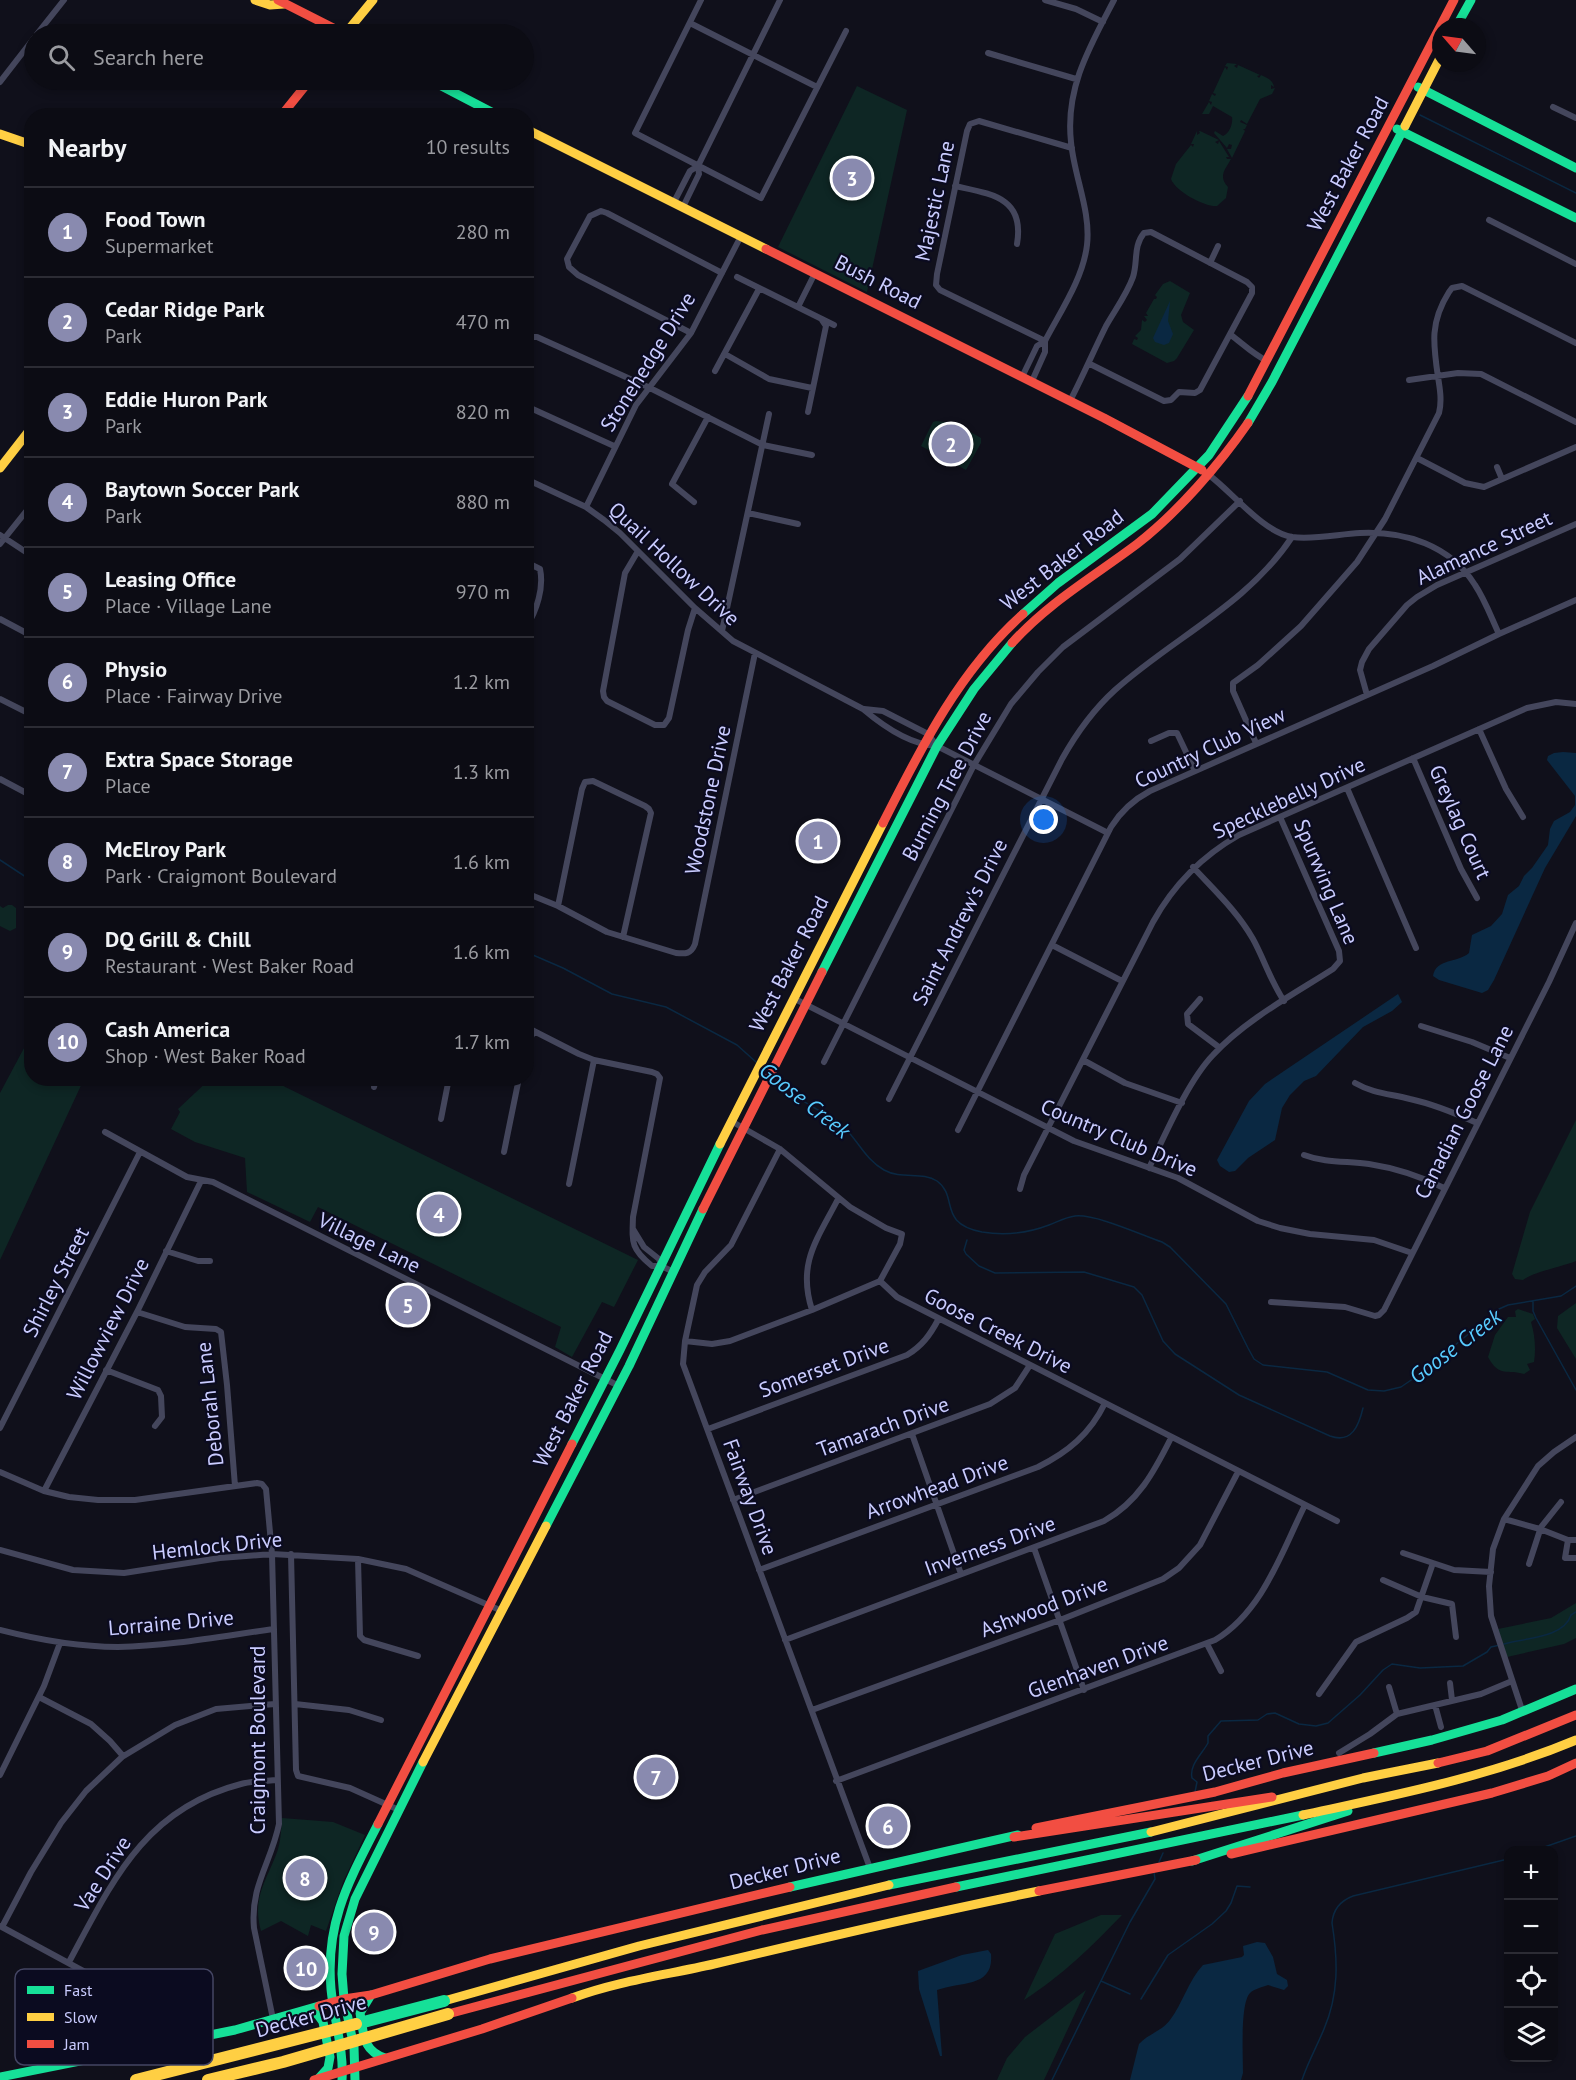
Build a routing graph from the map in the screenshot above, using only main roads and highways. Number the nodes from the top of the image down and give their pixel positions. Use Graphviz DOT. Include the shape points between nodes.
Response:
graph roads {
  1 [pos="255,0"];
  2 [pos="373,0"];
  3 [pos="1454,0"];
  4 [pos="1470,0"];
  5 [pos="281,2"];
  6 [pos="1461,18"];
  7 [pos="325,24"];
  8 [pos="353,24"];
  9 [pos="1433,72"];
  10 [pos="1411,84"];
  11 [pos="302,90"];
  12 [pos="449,90"];
  13 [pos="1423,90"];
  14 [pos="287,108"];
  15 [pos="484,108"];
  16 [pos="1389,125"];
  17 [pos="1401,131"];
  18 [pos="534,133"];
  19 [pos="0,134"];
  20 [pos="24,142"];
  21 [pos="1576,168"];
  22 [pos="1576,218"];
  23 [pos="1326,248"];
  24 [pos="1338,254"];
  25 [pos="1267,361"];
  26 [pos="1279,368"];
  27 [pos="24,437"];
  28 [pos="1198,467"];
  29 [pos="0,468"];
  30 [pos="1209,474"];
  31 [pos="1098,555"];
  32 [pos="1107,565"];
  33 [pos="1004,631"];
  34 [pos="1013,642"];
  35 [pos="881,841"];
  36 [pos="550,1488"];
  37 [pos="562,1494"];
  38 [pos="1576,1689"];
  39 [pos="1576,1715"];
  40 [pos="439,1717"];
  41 [pos="1576,1740"];
  42 [pos="1576,1763"];
  43 [pos="1407,1792"];
  44 [pos="1288,1799"];
  45 [pos="1014,1837"];
  46 [pos="1192,1861"];
  47 [pos="372,1995"];
  48 [pos="339,2001"];
  49 [pos="308,2010"];
  50 [pos="213,2034"];
  51 [pos="385,2058"];
  52 [pos="213,2061"];
  53 [pos="71,2065"];
  54 [pos="197,2065"];
  55 [pos="355,2074"];
  56 [pos="342,2076"];
  57 [pos="17,2077"];
  58 [pos="0,2078"];
  59 [pos="316,2079"];
  60 [pos="136,2080"];
  61 [pos="208,2080"];
  1 -- 5 [label="main road" via="270,5"];
  2 -- 8 [label="main road"];
  3 -- 10 [label="main road, West Baker Road"];
  4 -- 6 [label="main road"];
  5 -- 7 [label="main road"];
  9 -- 13 [label="main road, West Baker Road"];
  10 -- 13 [label="main road"];
  10 -- 16 [label="main road, West Baker Road"];
  11 -- 14 [label="main road"];
  12 -- 15 [label="main road"];
  13 -- 17 [label="main road, West Baker Road"];
  13 -- 21 [label="main road"];
  16 -- 17 [label="main road"];
  16 -- 23 [label="main road, West Baker Road"];
  17 -- 22 [label="main road"];
  17 -- 24 [label="main road, West Baker Road"];
  18 -- 28 [label="main road, Bush Road"];
  19 -- 20 [label="main road"];
  23 -- 24 [label="main road"];
  23 -- 25 [label="main road, West Baker Road"];
  24 -- 26 [label="main road, West Baker Road"];
  25 -- 26 [label="main road"];
  25 -- 28 [label="main road, West Baker Road" via="1237,415"];
  26 -- 30 [label="main road, West Baker Road" via="1244,431"];
  27 -- 29 [label="main road"];
  28 -- 30 [label="main road, Bush Road"];
  28 -- 31 [label="main road, West Baker Road" via="1152,514"];
  30 -- 32 [label="main road, West Baker Road" via="1141,540"];
  31 -- 32 [label="main road"];
  31 -- 33 [label="main road, West Baker Road" via="1058,583"];
  32 -- 34 [label="main road, West Baker Road" via="1052,604"];
  33 -- 34 [label="main road"];
  33 -- 35 [label="main road, West Baker Road" via="968,675 925,739"];
  34 -- 35 [label="main road, West Baker Road" via="962,704"];
  35 -- 36 [label="main road, West Baker Road" via="793,998"];
  35 -- 37 [label="main road, West Baker Road" via="806,1005"];
  36 -- 37 [label="main road"];
  36 -- 40 [label="main road, West Baker Road" via="490,1604"];
  37 -- 40 [label="main road, West Baker Road" via="502,1611"];
  38 -- 45 [label="main road, Decker Drive" via="1522,1713 1432,1740 1204,1794 1040,1827"];
  39 -- 44 [label="main road, Decker Drive" via="1486,1751"];
  40 -- 48 [label="main road, West Baker Road" via="364,1866 344,1936"];
  41 -- 43 [label="main road, Decker Drive" via="1495,1769"];
  42 -- 46 [label="main road" via="1548,1776 1465,1800"];
  43 -- 46 [label="main road"];
  43 -- 61 [label="main road, Decker Drive, bridge" via="828,1915 644,1960"];
  44 -- 45 [label="main road" via="1267,1796"];
  44 -- 52 [label="main road, Decker Drive, bridge" via="1165,1829 867,1890 639,1946"];
  45 -- 47 [label="main road, Decker Drive" via="490,1959"];
  46 -- 51 [label="main road" via="903,1918 622,1983"];
  47 -- 48 [label="main road, Decker Drive"];
  47 -- 51 [label="main road" via="360,2013 366,2043 373,2054"];
  48 -- 49 [label="main road, Decker Drive"];
  48 -- 55 [label="main road, West Baker Road" via="354,2046"];
  48 -- 56 [label="main road, West Baker Road"];
  49 -- 50 [label="main road, Decker Drive"];
  49 -- 59 [label="main road" via="323,2022 330,2058 328,2068"];
  51 -- 55 [label="main road"];
  53 -- 57 [label="main road, Decker Drive"];
  54 -- 60 [label="main road, Decker Drive, bridge"];
  55 -- 56 [label="main road"];
  56 -- 59 [label="main road"];
  57 -- 58 [label="main road, Decker Drive"];
}
